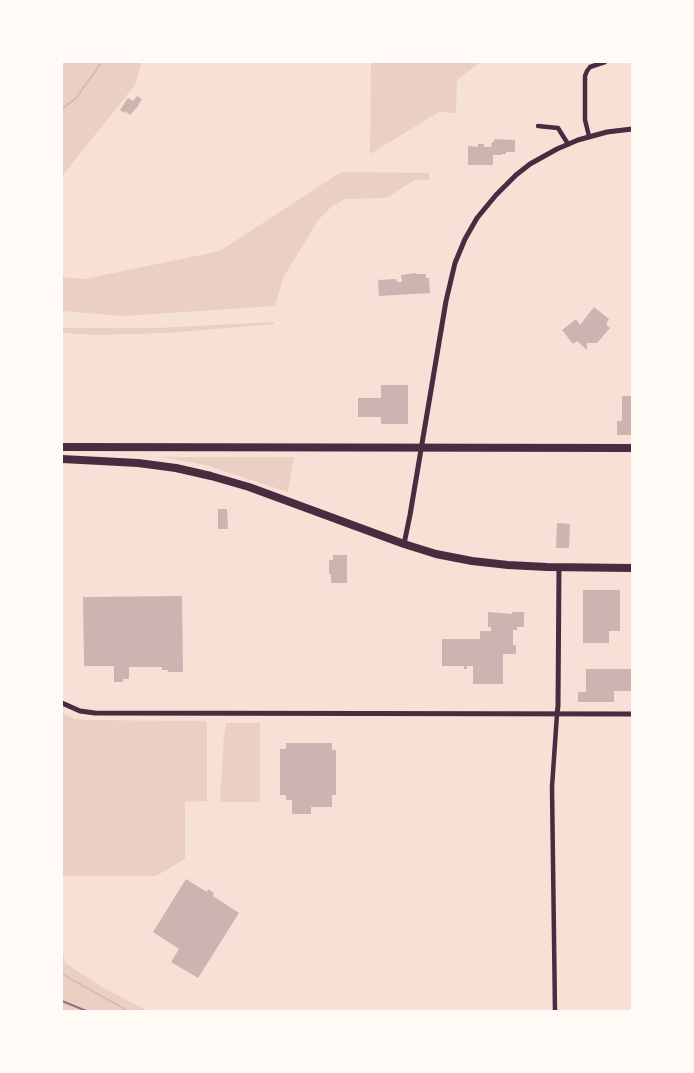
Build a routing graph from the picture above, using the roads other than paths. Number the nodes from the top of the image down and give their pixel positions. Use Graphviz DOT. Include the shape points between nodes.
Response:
graph roads {
  1 [pos="605,62"];
  2 [pos="538,126"];
  3 [pos="633,129"];
  4 [pos="589,136"];
  5 [pos="568,144"];
  6 [pos="62,447"];
  7 [pos="422,448"];
  8 [pos="633,448"];
  9 [pos="62,459"];
  10 [pos="404,544"];
  11 [pos="559,568"];
  12 [pos="633,568"];
  13 [pos="62,703"];
  14 [pos="557,714"];
  15 [pos="633,714"];
  16 [pos="555,1011"];
  1 -- 4 [label="street" via="586,71 585,120"];
  2 -- 5 [label="street" via="558,128"];
  3 -- 4 [label="street"];
  4 -- 5 [label="street"];
  5 -- 7 [label="street" via="516,175 485,208 459,252 446,301"];
  6 -- 7 [label="highway"];
  7 -- 8 [label="highway"];
  7 -- 10 [label="street"];
  9 -- 10 [label="highway" via="138,463 211,476"];
  10 -- 11 [label="highway" via="472,561"];
  11 -- 12 [label="highway"];
  11 -- 14 [label="street"];
  13 -- 14 [label="street" via="95,713"];
  14 -- 15 [label="street"];
  14 -- 16 [label="street" via="552,787"];
}
